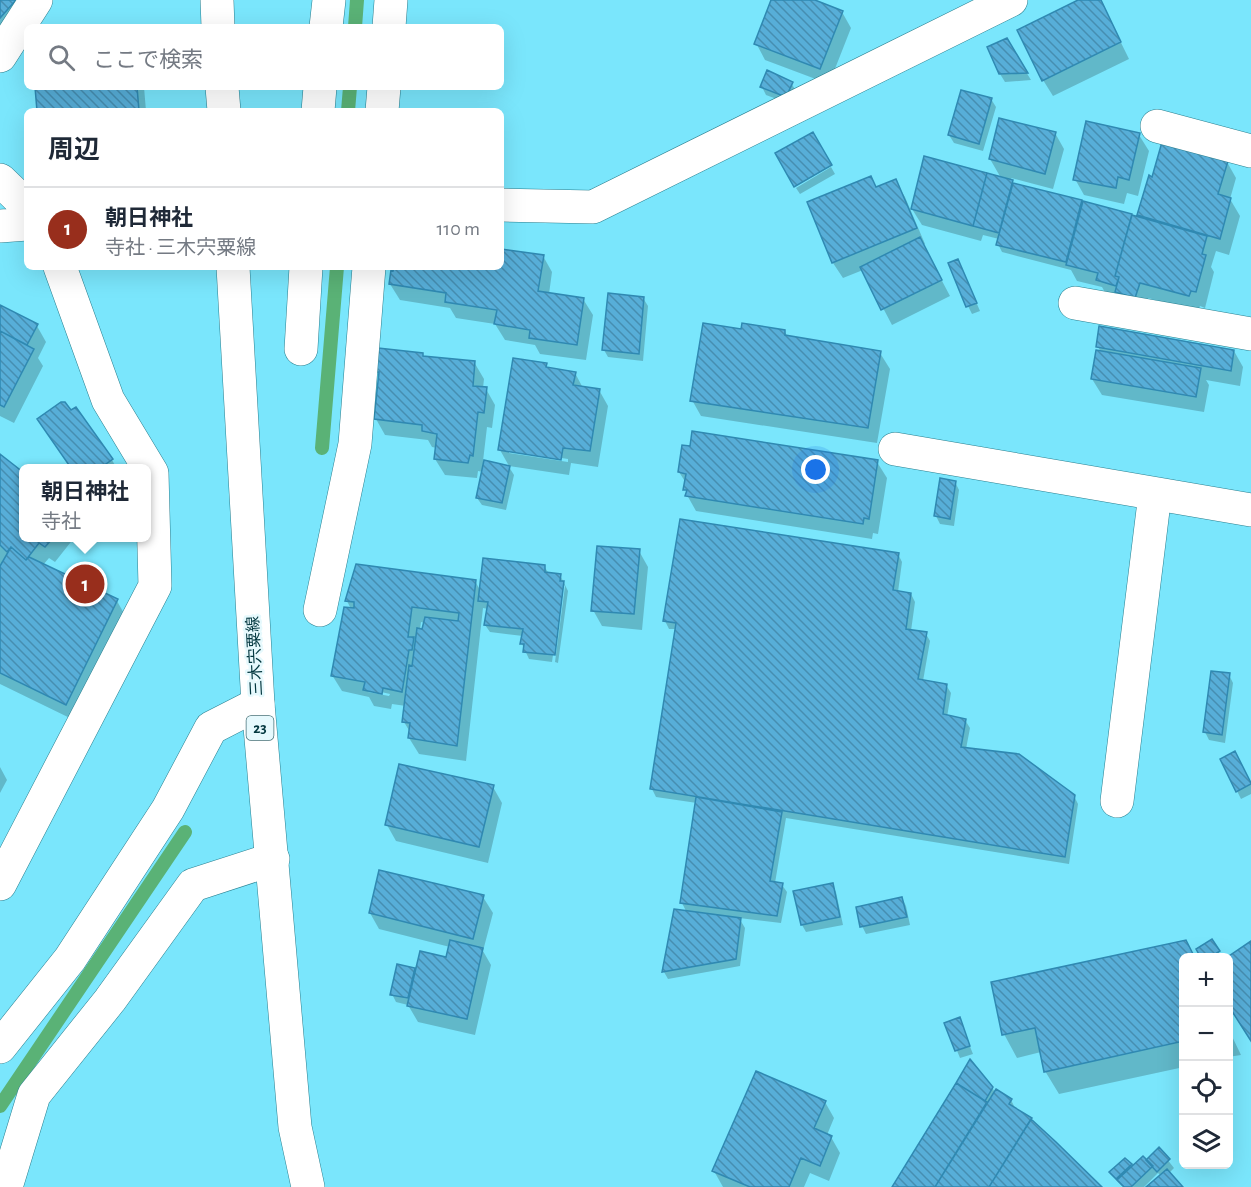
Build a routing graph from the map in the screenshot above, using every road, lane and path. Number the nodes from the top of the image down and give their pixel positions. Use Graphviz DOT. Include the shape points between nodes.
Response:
graph roads {
  1 [pos="36,0"];
  2 [pos="217,0"];
  3 [pos="328,0"];
  4 [pos="391,0"];
  5 [pos="1011,0"];
  6 [pos="218,24"];
  7 [pos="326,24"];
  8 [pos="389,24"];
  9 [pos="0,56"];
  10 [pos="222,90"];
  11 [pos="320,90"];
  12 [pos="384,90"];
  13 [pos="224,108"];
  14 [pos="318,108"];
  15 [pos="382,108"];
  16 [pos="1157,126"];
  17 [pos="1251,151"];
  18 [pos="0,180"];
  19 [pos="24,203"];
  20 [pos="504,205"];
  21 [pos="24,224"];
  22 [pos="0,226"];
  23 [pos="61,270"];
  24 [pos="233,270"];
  25 [pos="306,270"];
  26 [pos="369,270"];
  27 [pos="1075,303"];
  28 [pos="1251,334"];
  29 [pos="301,349"];
  30 [pos="895,449"];
  31 [pos="147,464"];
  32 [pos="151,471"];
  33 [pos="1155,494"];
  34 [pos="1251,510"];
  35 [pos="320,610"];
  36 [pos="258,704"];
  37 [pos="1117,801"];
  38 [pos="273,859"];
  39 [pos="0,884"];
  40 [pos="0,1047"];
  41 [pos="6,1187"];
  42 [pos="308,1187"];
  1 -- 9 [label="street"];
  2 -- 6 [label="street"];
  3 -- 7 [label="street"];
  4 -- 8 [label="street"];
  5 -- 20 [label="street" via="593,207"];
  10 -- 13 [label="street"];
  11 -- 14 [label="street"];
  12 -- 15 [label="street"];
  16 -- 17 [label="street"];
  18 -- 19 [label="street"];
  21 -- 22 [label="street"];
  23 -- 31 [label="street" via="108,400"];
  24 -- 36 [label="street, 三木宍粟線 / 23"];
  25 -- 29 [label="street"];
  26 -- 35 [label="street" via="355,444"];
  27 -- 28 [label="street"];
  30 -- 33 [label="street"];
  32 -- 39 [label="street" via="155,586"];
  33 -- 34 [label="street"];
  33 -- 37 [label="street"];
  36 -- 38 [label="street, 三木宍粟線 / 23"];
  36 -- 40 [label="street" via="211,728 168,809 70,959"];
  38 -- 41 [label="street" via="193,885 110,1000 34,1095"];
  38 -- 42 [label="street, 三木宍粟線 / 23" via="295,1127"];
}
